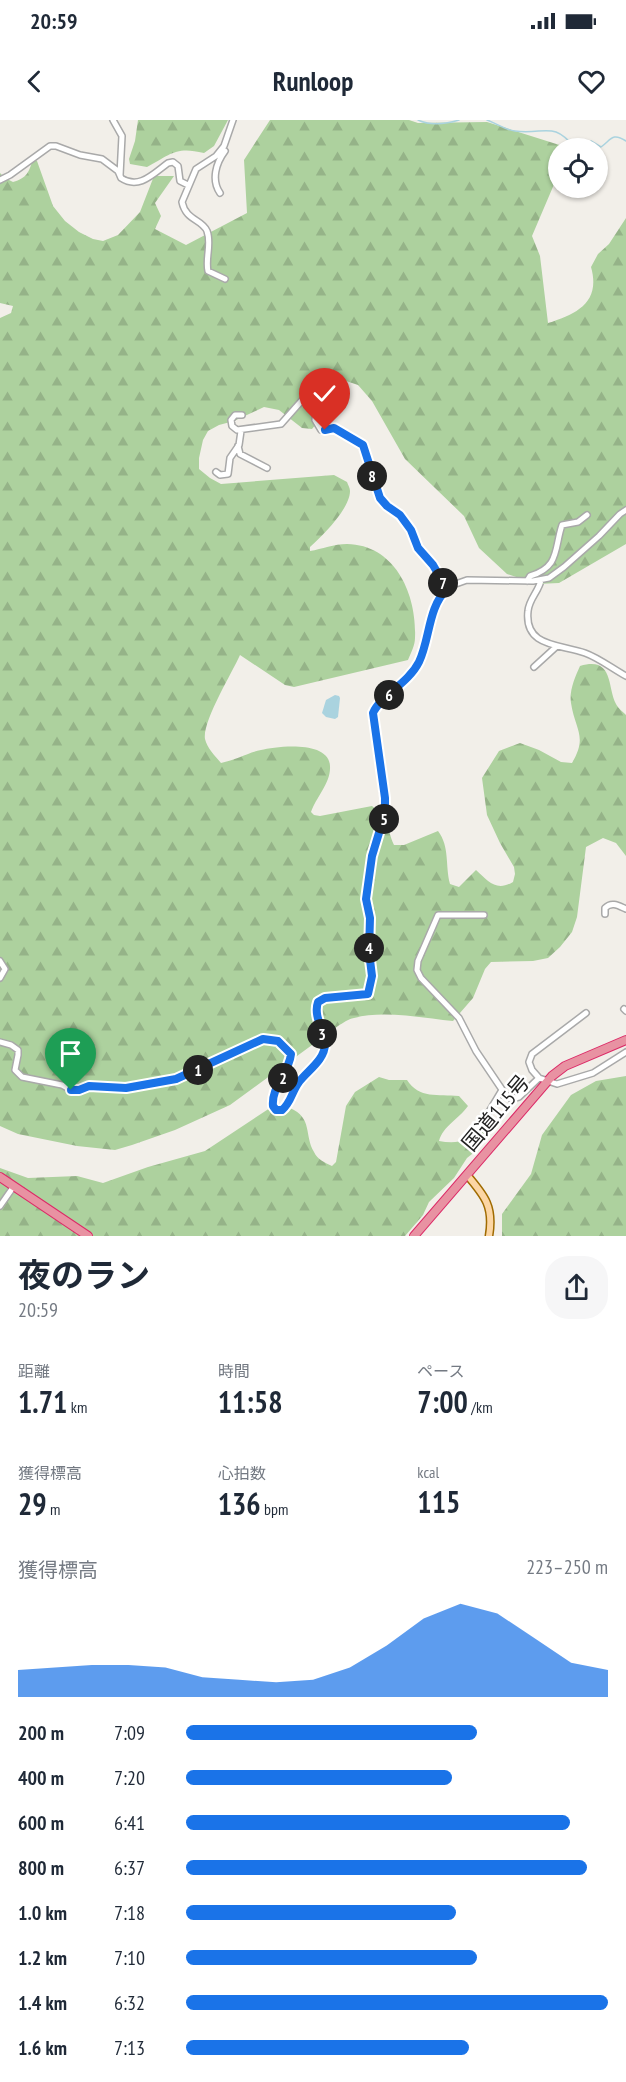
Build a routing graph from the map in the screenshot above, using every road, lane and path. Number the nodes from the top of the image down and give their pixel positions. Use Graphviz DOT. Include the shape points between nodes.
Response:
graph roads {
  1 [pos="113,120"];
  2 [pos="233,120"];
  3 [pos="225,144"];
  4 [pos="120,176"];
  5 [pos="0,180"];
  6 [pos="188,185"];
  7 [pos="220,193"];
  8 [pos="225,279"];
  9 [pos="242,416"];
  10 [pos="241,430"];
  11 [pos="238,446"];
  12 [pos="267,468"];
  13 [pos="216,472"];
  14 [pos="626,510"];
  15 [pos="587,515"];
  16 [pos="527,580"];
  17 [pos="541,580"];
  18 [pos="447,589"];
  19 [pos="557,646"];
  20 [pos="534,667"];
  21 [pos="626,676"];
  22 [pos="626,909"];
  23 [pos="605,914"];
  24 [pos="484,915"];
  25 [pos="0,961"];
  26 [pos="0,978"];
  27 [pos="586,1013"];
  28 [pos="626,1040"];
  29 [pos="0,1042"];
  30 [pos="626,1052"];
  31 [pos="543,1080"];
  32 [pos="502,1090"];
  33 [pos="472,1132"];
  34 [pos="467,1175"];
  35 [pos="0,1177"];
  36 [pos="14,1186"];
  37 [pos="0,1206"];
  38 [pos="88,1236"];
  39 [pos="414,1236"];
  40 [pos="489,1236"];
  1 -- 4 [label="street" via="122,136"];
  2 -- 3 [label="street"];
  3 -- 6 [label="street" via="196,170"];
  3 -- 7 [label="street" via="215,172"];
  4 -- 5 [label="street" via="102,159 50,146"];
  4 -- 6 [label="street" via="130,183 139,183 173,162 178,166 180,181"];
  6 -- 8 [label="street" via="183,209 207,232 208,271"];
  9 -- 10 [label="street" via="235,415 231,422"];
  10 -- 11 [label="street"];
  10 -- 18 [label="street" via="281,424 310,393 326,390 327,398 314,415 318,427 334,428 363,445 380,498 400,515"];
  11 -- 12 [label="street" via="240,454"];
  11 -- 13 [label="street" via="230,458 228,474"];
  14 -- 17 [label="street" via="560,571"];
  15 -- 16 [label="street" via="578,522 562,525 551,562"];
  16 -- 17 [label="street"];
  16 -- 18 [label="street" via="467,580"];
  17 -- 19 [label="street" via="529,605 529,625 537,638"];
  18 -- 29 [label="street" via="436,605 418,663 405,682 373,713 385,813 372,856 366,899 370,918 370,990 368,994 322,999 317,1004 324,1050 298,1082 285,1108 276,1110 273,1098 291,1054 274,1040 249,1044 176,1079 126,1088 89,1086 77,1091 20,1075 15,1070 18,1050"];
  19 -- 20 [label="street"];
  19 -- 21 [label="street" via="586,653"];
  22 -- 23 [label="street" via="611,905 605,908"];
  24 -- 32 [label="street" via="438,915 417,967 421,978 462,1022"];
  25 -- 26 [label="street" via="5,969"];
  27 -- 31 [label="street" via="530,1057 530,1066"];
  28 -- 31 [label="highway, 国道115号" via="565,1066"];
  30 -- 31 [label="street" via="588,1075 557,1084"];
  31 -- 32 [label="street" via="515,1099"];
  31 -- 34 [label="highway, 国道115号"];
  32 -- 33 [label="street"];
  34 -- 39 [label="highway, 国道115号"];
  34 -- 40 [label="main road" via="488,1203"];
  35 -- 36 [label="highway"];
  36 -- 37 [label="street"];
  36 -- 38 [label="highway"];
}
